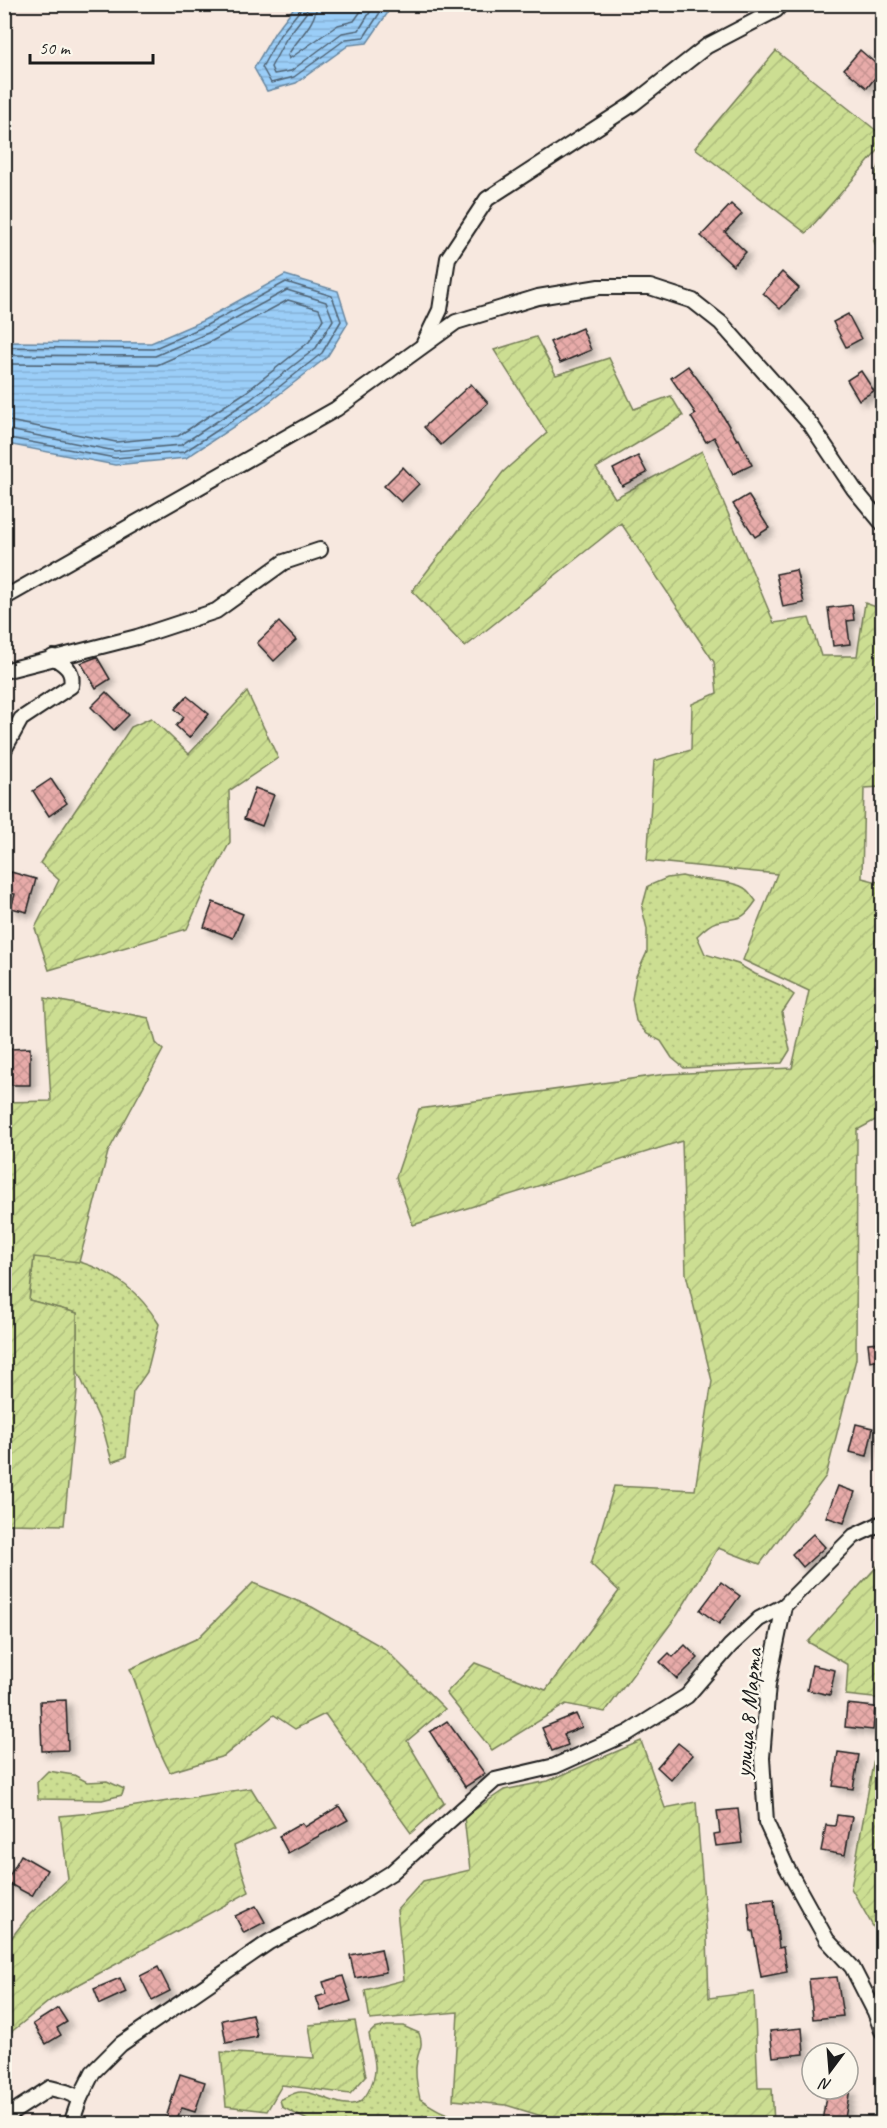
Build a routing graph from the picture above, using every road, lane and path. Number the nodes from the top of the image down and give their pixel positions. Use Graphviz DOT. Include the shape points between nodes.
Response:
graph roads {
  1 [pos="782,4"];
  2 [pos="423,345"];
  3 [pos="882,523"];
  4 [pos="320,550"];
  5 [pos="4,598"];
  6 [pos="53,657"];
  7 [pos="4,670"];
  8 [pos="4,750"];
  9 [pos="882,1523"];
  10 [pos="784,1606"];
  11 [pos="882,2031"];
  12 [pos="80,2098"];
  13 [pos="4,2118"];
  14 [pos="71,2124"];
  1 -- 2 [label="street" via="707,46 633,104 487,199 448,258 441,310"];
  2 -- 3 [label="street" via="456,322 538,297 599,287 650,288 693,301 721,323 811,425"];
  2 -- 5 [label="street" via="336,410"];
  4 -- 6 [label="street" via="284,562 216,611 137,637"];
  6 -- 7 [label="street"];
  6 -- 8 [label="street" via="67,665 73,677 71,686 21,719"];
  9 -- 10 [label="street" via="854,1536"];
  10 -- 11 [label="street, улица 8 Марта" via="768,1684 762,1758 766,1822 821,1930 852,1967"];
  10 -- 12 [label="street" via="759,1619 687,1696 628,1733 555,1766 495,1780 391,1873 269,1942 121,2044 93,2072"];
  12 -- 13 [label="street" via="50,2088"];
  12 -- 14 [label="street"];
}
